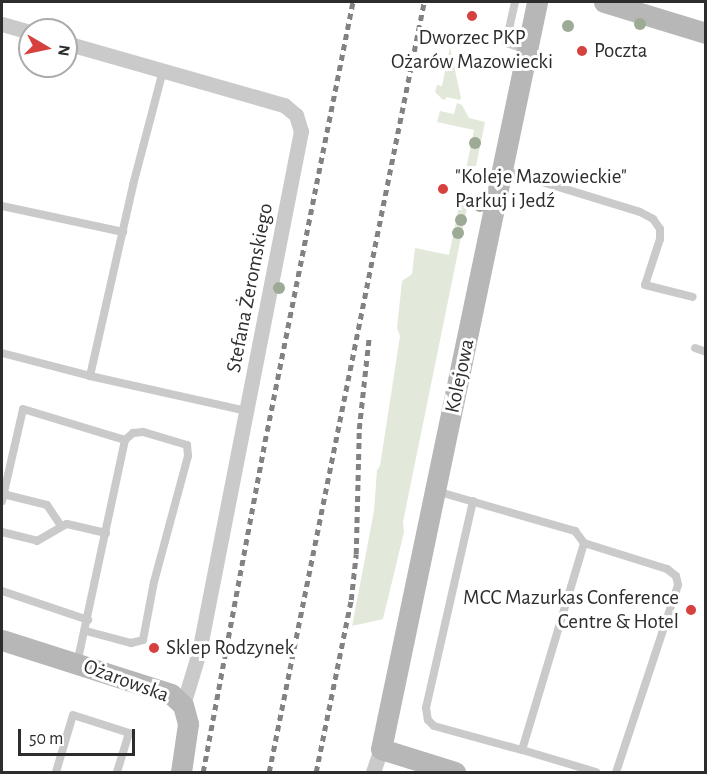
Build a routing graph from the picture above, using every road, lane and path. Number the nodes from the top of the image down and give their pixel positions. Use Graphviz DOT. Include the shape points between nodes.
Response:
graph roads {
  1 [pos="515,2"];
  2 [pos="537,2"];
  3 [pos="604,2"];
  4 [pos="2,24"];
  5 [pos="18,29"];
  6 [pos="705,33"];
  7 [pos="78,46"];
  8 [pos="527,50"];
  9 [pos="163,71"];
  10 [pos="502,170"];
  11 [pos="2,206"];
  12 [pos="123,232"];
  13 [pos="693,297"];
  14 [pos="695,348"];
  15 [pos="705,352"];
  16 [pos="2,353"];
  17 [pos="90,376"];
  18 [pos="246,411"];
  19 [pos="125,440"];
  20 [pos="436,491"];
  21 [pos="2,497"];
  22 [pos="472,501"];
  23 [pos="61,526"];
  24 [pos="2,532"];
  25 [pos="106,533"];
  26 [pos="584,543"];
  27 [pos="2,591"];
  28 [pos="88,620"];
  29 [pos="86,631"];
  30 [pos="2,640"];
  31 [pos="77,664"];
  32 [pos="183,705"];
  33 [pos="381,749"];
  34 [pos="522,750"];
  35 [pos="56,772"];
  36 [pos="117,772"];
  37 [pos="181,772"];
  38 [pos="373,772"];
  39 [pos="455,772"];
  40 [pos="596,772"];
  41 [pos="616,772"];
  1 -- 8 [label="lane" via="506,43"];
  2 -- 8 [label="street, Kolejowa"];
  3 -- 6 [label="street"];
  4 -- 5 [label="street"];
  7 -- 9 [label="street, Stefana Żeromskiego"];
  8 -- 10 [label="street, Kolejowa"];
  9 -- 12 [label="lane"];
  9 -- 18 [label="street, Stefana Żeromskiego" via="284,105 300,123 301,141"];
  10 -- 13 [label="lane" via="653,219 660,238 645,285"];
  10 -- 20 [label="street, Kolejowa"];
  11 -- 12 [label="lane"];
  12 -- 17 [label="lane"];
  14 -- 15 [label="lane"];
  16 -- 17 [label="lane"];
  17 -- 18 [label="lane"];
  18 -- 32 [label="street, Stefana Żeromskiego" via="199,652"];
  19 -- 21 [label="lane" via="23,409"];
  19 -- 25 [label="lane"];
  19 -- 29 [label="lane" via="142,432 187,445 188,456 154,582 143,640 135,644"];
  20 -- 22 [label="lane"];
  20 -- 33 [label="street, Kolejowa"];
  21 -- 23 [label="lane" via="47,505"];
  22 -- 26 [label="lane" via="575,531"];
  22 -- 34 [label="lane" via="426,708 428,720 434,726"];
  23 -- 24 [label="lane" via="38,541"];
  23 -- 25 [label="lane"];
  25 -- 28 [label="lane"];
  26 -- 34 [label="lane"];
  26 -- 41 [label="lane" via="668,569 676,576 678,585"];
  27 -- 28 [label="lane"];
  28 -- 29 [label="lane"];
  29 -- 31 [label="lane"];
  30 -- 31 [label="street, Ożarowska"];
  31 -- 32 [label="street, Ożarowska" via="171,694"];
  32 -- 37 [label="street, Ożarowska" via="188,724"];
  33 -- 38 [label="street"];
  33 -- 39 [label="street"];
  34 -- 40 [label="lane"];
  35 -- 36 [label="lane" via="73,715 129,733"];
}
